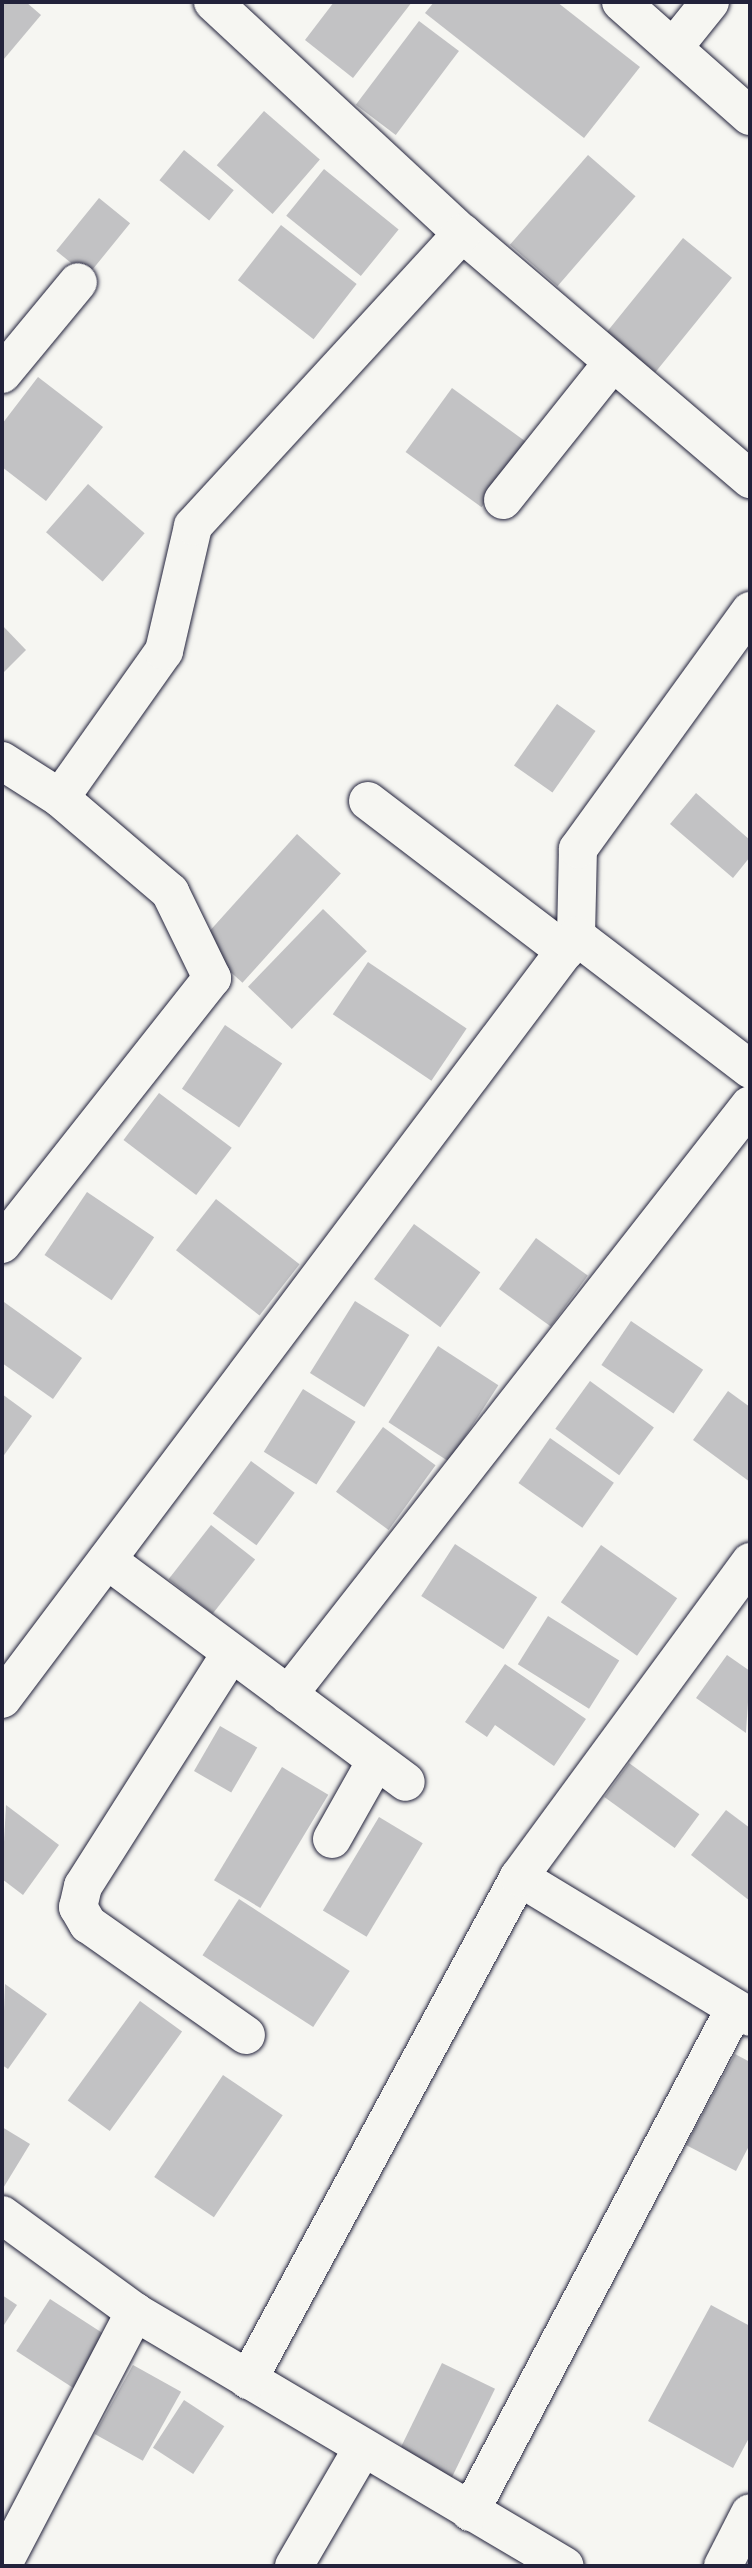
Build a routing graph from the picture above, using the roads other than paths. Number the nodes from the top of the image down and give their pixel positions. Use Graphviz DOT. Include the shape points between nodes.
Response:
graph roads {
  1 [pos="213,2"];
  2 [pos="621,2"];
  3 [pos="710,2"];
  4 [pos="673,48"];
  5 [pos="750,116"];
  6 [pos="462,233"];
  7 [pos="78,282"];
  8 [pos="613,362"];
  9 [pos="2,374"];
  10 [pos="750,480"];
  11 [pos="503,500"];
  12 [pos="750,611"];
  13 [pos="2,761"];
  14 [pos="60,798"];
  15 [pos="369,801"];
  16 [pos="571,944"];
  17 [pos="750,1069"];
  18 [pos="750,1105"];
  19 [pos="2,1244"];
  20 [pos="107,1560"];
  21 [pos="750,1562"];
  22 [pos="231,1653"];
  23 [pos="288,1695"];
  24 [pos="2,1699"];
  25 [pos="332,1839"];
  26 [pos="519,1877"];
  27 [pos="743,2013"];
  28 [pos="246,2035"];
  29 [pos="2,2215"];
  30 [pos="135,2312"];
  31 [pos="248,2380"];
  32 [pos="362,2449"];
  33 [pos="470,2512"];
  34 [pos="750,2513"];
  35 [pos="2,2566"];
  36 [pos="294,2566"];
  37 [pos="565,2566"];
  38 [pos="723,2566"];
  1 -- 6 [label="street"];
  2 -- 4 [label="street"];
  3 -- 4 [label="street"];
  4 -- 5 [label="street"];
  6 -- 8 [label="street"];
  6 -- 14 [label="street" via="193,526 164,650"];
  7 -- 9 [label="street"];
  8 -- 10 [label="street"];
  8 -- 11 [label="street"];
  12 -- 16 [label="street" via="578,849"];
  13 -- 14 [label="street"];
  14 -- 19 [label="street" via="170,892 212,978"];
  15 -- 16 [label="street"];
  16 -- 17 [label="street"];
  16 -- 20 [label="street"];
  18 -- 23 [label="street"];
  20 -- 22 [label="street"];
  20 -- 24 [label="street"];
  21 -- 26 [label="street"];
  22 -- 23 [label="street"];
  22 -- 28 [label="street" via="83,1886 78,1907 88,1924"];
  23 -- 25 [label="street" via="391,1772"];
  26 -- 27 [label="street"];
  26 -- 31 [label="street"];
  27 -- 33 [label="street"];
  29 -- 30 [label="street"];
  30 -- 31 [label="street"];
  30 -- 35 [label="street"];
  31 -- 32 [label="street"];
  32 -- 33 [label="street"];
  32 -- 36 [label="street"];
  33 -- 37 [label="street"];
  34 -- 38 [label="street"];
}
